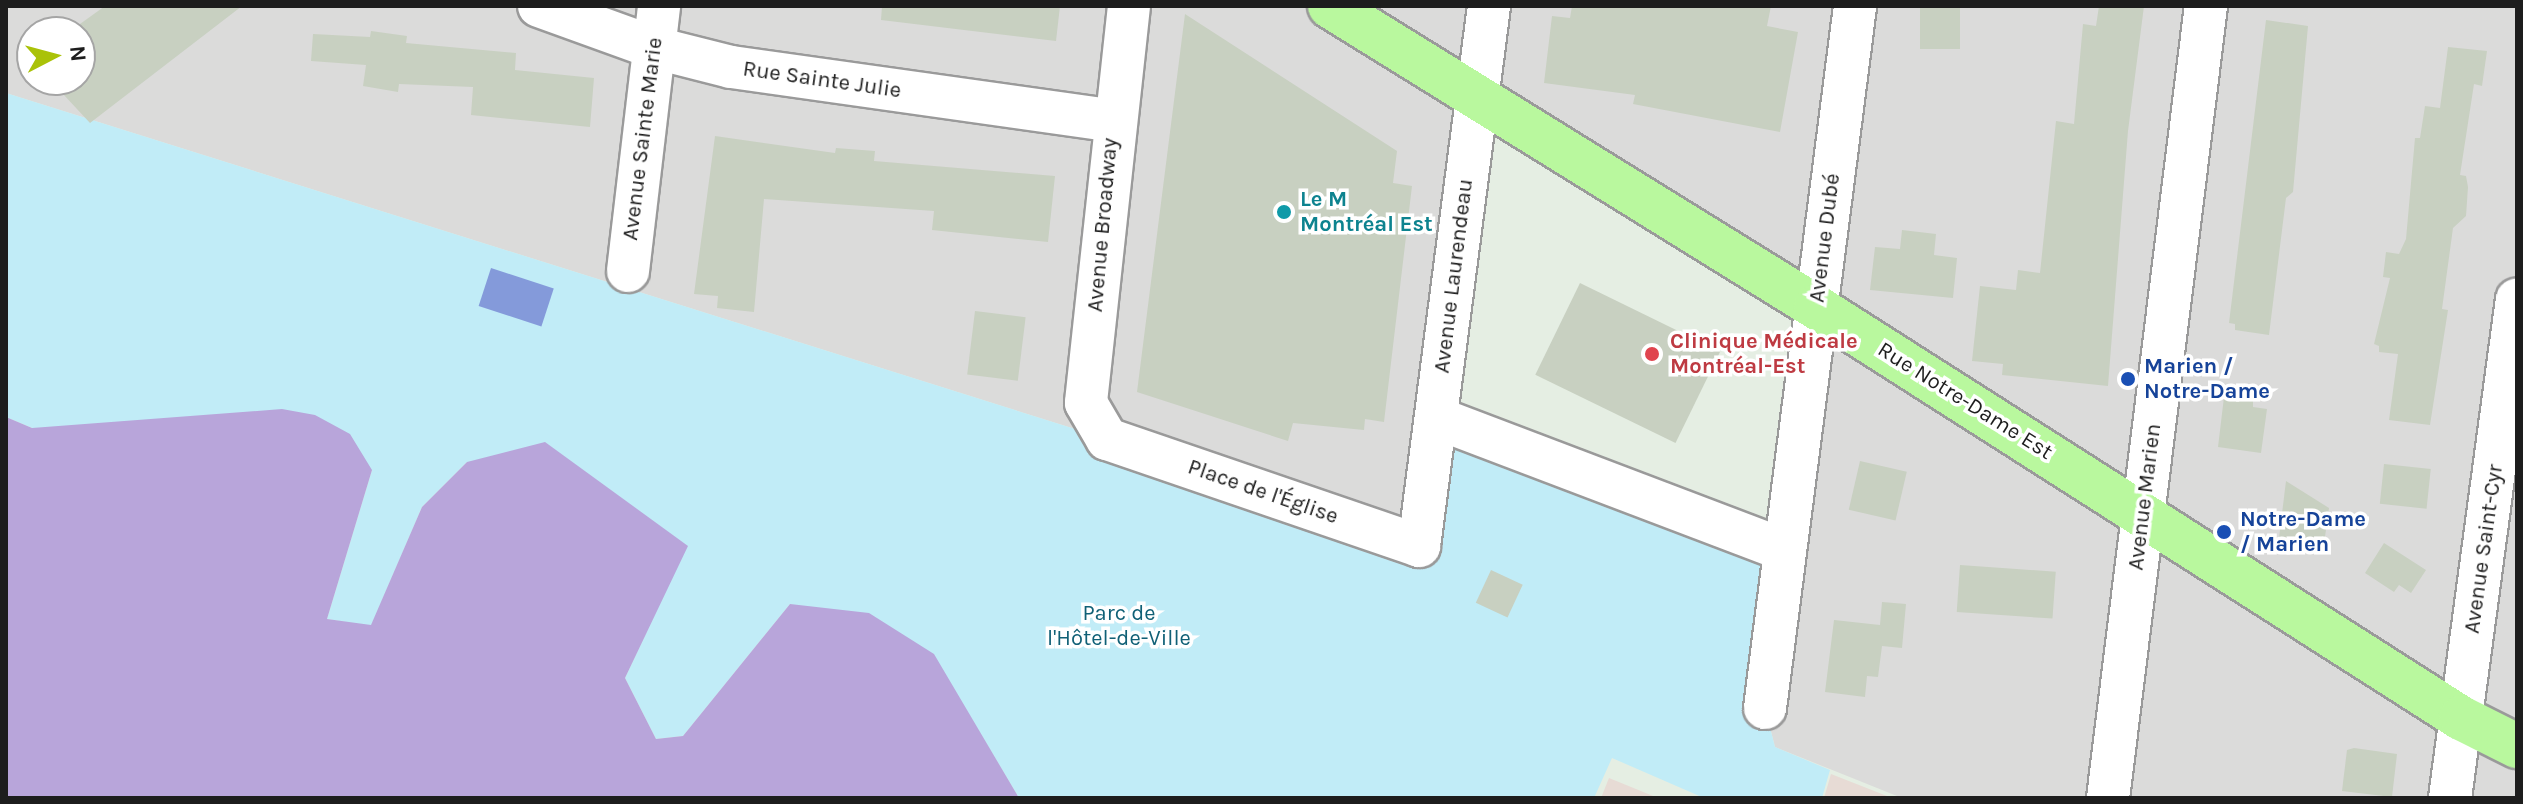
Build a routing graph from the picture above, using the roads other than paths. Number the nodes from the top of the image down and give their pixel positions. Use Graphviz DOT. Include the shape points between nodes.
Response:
graph roads {
  1 [pos="539,6"];
  2 [pos="659,6"];
  3 [pos="1129,6"];
  4 [pos="1330,6"];
  5 [pos="1489,6"];
  6 [pos="1855,6"];
  7 [pos="2206,6"];
  8 [pos="652,47"];
  9 [pos="1477,98"];
  10 [pos="1113,121"];
  11 [pos="628,271"];
  12 [pos="2517,299"];
  13 [pos="1816,307"];
  14 [pos="1437,418"];
  15 [pos="1107,439"];
  16 [pos="2143,514"];
  17 [pos="1419,546"];
  18 [pos="1785,550"];
  19 [pos="1765,708"];
  20 [pos="2461,718"];
  21 [pos="2517,746"];
  22 [pos="2108,798"];
  23 [pos="2450,798"];
  1 -- 8 [label="street, Rue Sainte Julie"];
  2 -- 8 [label="street, Avenue Sainte Marie"];
  3 -- 10 [label="street, Avenue Broadway"];
  4 -- 9 [label="main road, Rue Notre-Dame Est"];
  5 -- 9 [label="street, Avenue Laurendeau"];
  6 -- 13 [label="street, Avenue Dubé"];
  7 -- 16 [label="street, Avenue Marien"];
  8 -- 10 [label="street, Rue Sainte Julie" via="731,67"];
  8 -- 11 [label="street, Avenue Sainte Marie"];
  9 -- 13 [label="main road, Rue Notre-Dame Est"];
  9 -- 14 [label="street, Avenue Laurendeau"];
  10 -- 15 [label="street, Avenue Broadway" via="1086,403"];
  12 -- 20 [label="street, Avenue Saint-Cyr"];
  13 -- 16 [label="main road, Rue Notre-Dame Est"];
  13 -- 18 [label="street, Avenue Dubé"];
  14 -- 17 [label="street, Avenue Laurendeau"];
  14 -- 18 [label="street"];
  15 -- 17 [label="street, Place de l'Église"];
  16 -- 20 [label="main road, Rue Notre-Dame Est"];
  16 -- 22 [label="street, Avenue Marien"];
  18 -- 19 [label="street, Avenue Dubé"];
  20 -- 21 [label="main road, Rue Notre-Dame Est"];
  20 -- 23 [label="street, Avenue Saint-Cyr"];
}
